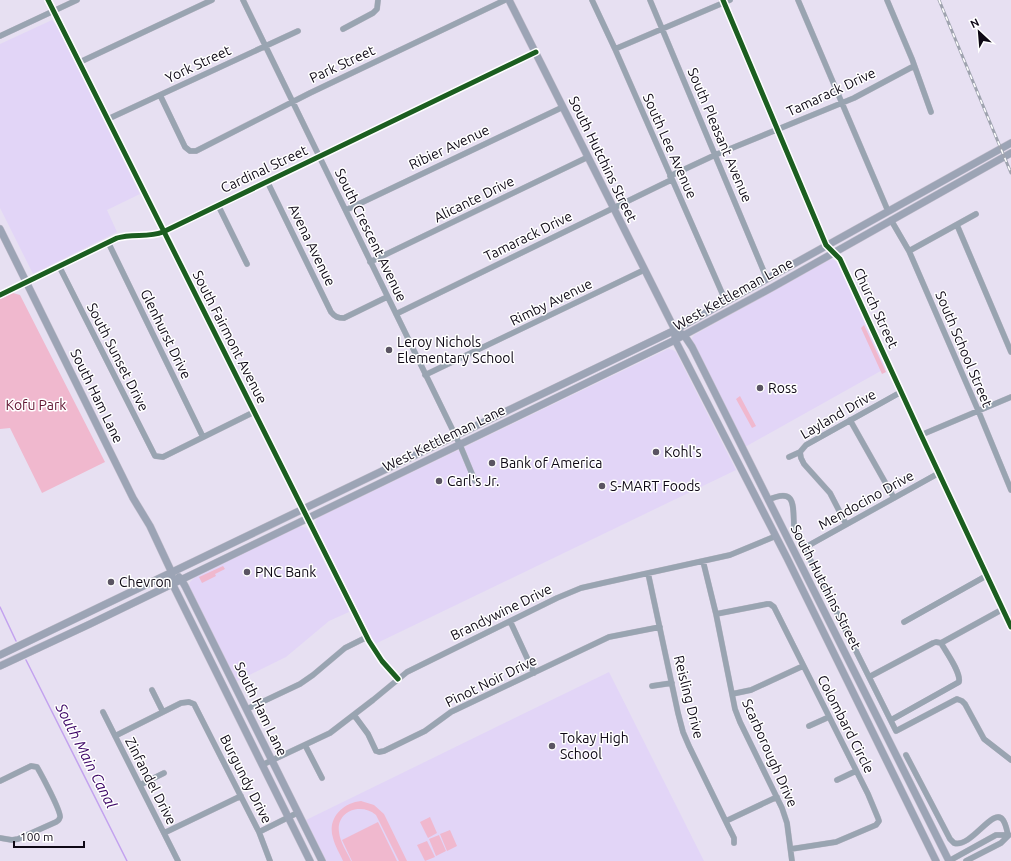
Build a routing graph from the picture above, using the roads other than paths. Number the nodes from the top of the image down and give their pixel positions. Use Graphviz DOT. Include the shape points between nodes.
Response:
graph roads {
  1 [pos="48,0"];
  2 [pos="77,0"];
  3 [pos="212,0"];
  4 [pos="243,0"];
  5 [pos="378,0"];
  6 [pos="505,0"];
  7 [pos="509,0"];
  8 [pos="592,0"];
  9 [pos="650,0"];
  10 [pos="730,0"];
  11 [pos="798,0"];
  12 [pos="887,0"];
  13 [pos="723,1"];
  14 [pos="54,12"];
  15 [pos="343,29"];
  16 [pos="662,29"];
  17 [pos="298,31"];
  18 [pos="0,36"];
  19 [pos="265,45"];
  20 [pos="614,49"];
  21 [pos="536,52"];
  22 [pos="80,62"];
  23 [pos="914,66"];
  24 [pos="160,95"];
  25 [pos="293,101"];
  26 [pos="841,103"];
  27 [pos="563,106"];
  28 [pos="931,112"];
  29 [pos="108,119"];
  30 [pos="777,130"];
  31 [pos="1011,143"];
  32 [pos="1011,153"];
  33 [pos="715,155"];
  34 [pos="320,156"];
  35 [pos="588,157"];
  36 [pos="670,178"];
  37 [pos="267,181"];
  38 [pos="218,205"];
  39 [pos="614,208"];
  40 [pos="346,210"];
  41 [pos="888,211"];
  42 [pos="976,214"];
  43 [pos="891,220"];
  44 [pos="957,225"];
  45 [pos="0,230"];
  46 [pos="163,232"];
  47 [pos="108,242"];
  48 [pos="826,245"];
  49 [pos="909,251"];
  50 [pos="834,252"];
  51 [pos="370,262"];
  52 [pos="246,264"];
  53 [pos="58,266"];
  54 [pos="644,270"];
  55 [pos="767,279"];
  56 [pos="26,282"];
  57 [pos="0,295"];
  58 [pos="387,297"];
  59 [pos="726,302"];
  60 [pos="396,314"];
  61 [pos="675,330"];
  62 [pos="684,335"];
  63 [pos="675,340"];
  64 [pos="1011,352"];
  65 [pos="589,371"];
  66 [pos="425,375"];
  67 [pos="576,388"];
  68 [pos="901,392"];
  69 [pos="1011,397"];
  70 [pos="711,410"];
  71 [pos="978,410"];
  72 [pos="254,412"];
  73 [pos="728,420"];
  74 [pos="850,420"];
  75 [pos="921,435"];
  76 [pos="455,436"];
  77 [pos="204,437"];
  78 [pos="460,445"];
  79 [pos="800,452"];
  80 [pos="789,457"];
  81 [pos="939,473"];
  82 [pos="475,481"];
  83 [pos="1011,490"];
  84 [pos="894,498"];
  85 [pos="768,500"];
  86 [pos="303,509"];
  87 [pos="308,518"];
  88 [pos="846,524"];
  89 [pos="776,536"];
  90 [pos="804,548"];
  91 [pos="703,561"];
  92 [pos="172,573"];
  93 [pos="648,573"];
  94 [pos="986,576"];
  95 [pos="181,579"];
  96 [pos="172,583"];
  97 [pos="1003,609"];
  98 [pos="716,614"];
  99 [pos="510,621"];
  100 [pos="904,622"];
  101 [pos="660,627"];
  102 [pos="1011,627"];
  103 [pos="367,636"];
  104 [pos="941,643"];
  105 [pos="0,655"];
  106 [pos="0,666"];
  107 [pos="803,666"];
  108 [pos="534,673"];
  109 [pos="869,677"];
  110 [pos="398,679"];
  111 [pos="672,683"];
  112 [pos="652,686"];
  113 [pos="152,690"];
  114 [pos="732,694"];
  115 [pos="247,709"];
  116 [pos="103,712"];
  117 [pos="163,712"];
  118 [pos="354,715"];
  119 [pos="829,717"];
  120 [pos="891,720"];
  121 [pos="810,726"];
  122 [pos="115,736"];
  123 [pos="305,744"];
  124 [pos="906,754"];
  125 [pos="272,760"];
  126 [pos="1011,760"];
  127 [pos="262,765"];
  128 [pos="856,771"];
  129 [pos="164,773"];
  130 [pos="322,778"];
  131 [pos="837,780"];
  132 [pos="0,781"];
  133 [pos="140,785"];
  134 [pos="241,796"];
  135 [pos="777,797"];
  136 [pos="298,813"];
  137 [pos="288,818"];
  138 [pos="726,821"];
  139 [pos="259,832"];
  140 [pos="164,833"];
  141 [pos="1010,835"];
  142 [pos="0,838"];
  143 [pos="734,843"];
  144 [pos="791,849"];
  145 [pos="178,861"];
  146 [pos="270,861"];
  147 [pos="310,861"];
  148 [pos="322,861"];
  149 [pos="792,861"];
  150 [pos="936,861"];
  151 [pos="949,861"];
  152 [pos="966,861"];
  1 -- 14 [label="street, South Fairmont Avenue"];
  2 -- 14 [label="street"];
  3 -- 22 [label="street"];
  4 -- 19 [label="street, South Crescent Avenue"];
  5 -- 15 [label="street" via="377,9 373,13"];
  6 -- 25 [label="street, Park Street"];
  7 -- 21 [label="main road, South Hutchins Street"];
  8 -- 20 [label="street, South Lee Avenue"];
  9 -- 16 [label="street, South Pleasant Avenue"];
  10 -- 13 [label="street"];
  11 -- 26 [label="street"];
  12 -- 23 [label="street"];
  13 -- 16 [label="street"];
  13 -- 30 [label="street, Church Street"];
  14 -- 18 [label="street"];
  14 -- 22 [label="street, South Fairmont Avenue"];
  16 -- 20 [label="street"];
  16 -- 33 [label="street, South Pleasant Avenue"];
  17 -- 19 [label="street, York Street"];
  19 -- 24 [label="street, York Street"];
  19 -- 25 [label="street, South Crescent Avenue"];
  20 -- 36 [label="street, South Lee Avenue"];
  21 -- 27 [label="main road, South Hutchins Street"];
  21 -- 34 [label="street, Cardinal Street"];
  22 -- 29 [label="street, South Fairmont Avenue"];
  23 -- 26 [label="street, Tamarack Drive"];
  23 -- 28 [label="street"];
  24 -- 25 [label="street, Park Street" via="185,147 190,151 196,151"];
  24 -- 29 [label="street, York Street"];
  25 -- 34 [label="street, South Crescent Avenue"];
  26 -- 30 [label="street, Tamarack Drive"];
  26 -- 41 [label="street"];
  27 -- 35 [label="main road, South Hutchins Street"];
  27 -- 40 [label="street, Ribier Avenue"];
  29 -- 46 [label="street, South Fairmont Avenue"];
  30 -- 33 [label="street, Tamarack Drive"];
  30 -- 48 [label="street, Church Street"];
  31 -- 41 [label="main road, West Kettleman Lane"];
  32 -- 43 [label="main road, West Kettleman Lane"];
  33 -- 36 [label="street, Tamarack Drive"];
  33 -- 55 [label="street, South Pleasant Avenue"];
  34 -- 37 [label="street, Cardinal Street"];
  34 -- 40 [label="street, South Crescent Avenue"];
  35 -- 39 [label="main road, South Hutchins Street"];
  35 -- 51 [label="street, Alicante Drive"];
  36 -- 39 [label="street, Tamarack Drive"];
  36 -- 59 [label="street, South Lee Avenue"];
  37 -- 38 [label="street, Cardinal Street"];
  37 -- 58 [label="street, Avena Avenue" via="331,312 338,318 344,318"];
  38 -- 46 [label="street, Cardinal Street"];
  38 -- 52 [label="street"];
  39 -- 54 [label="main road, South Hutchins Street"];
  39 -- 60 [label="street, Tamarack Drive"];
  40 -- 51 [label="street, South Crescent Avenue"];
  41 -- 48 [label="main road, West Kettleman Lane"];
  42 -- 44 [label="street"];
  43 -- 49 [label="street, South School Street"];
  43 -- 50 [label="main road, West Kettleman Lane"];
  44 -- 49 [label="street"];
  44 -- 64 [label="street"];
  45 -- 56 [label="main road, South Ham Lane"];
  46 -- 47 [label="street, Cardinal Street" via="156,235 124,236"];
  46 -- 72 [label="street, South Fairmont Avenue"];
  47 -- 53 [label="street, Cardinal Street"];
  47 -- 77 [label="street, Glenhurst Drive"];
  48 -- 50 [label="street, Church Street"];
  48 -- 55 [label="main road, West Kettleman Lane"];
  49 -- 71 [label="street, South School Street"];
  50 -- 62 [label="main road, West Kettleman Lane"];
  50 -- 68 [label="street, Church Street" via="840,259"];
  51 -- 58 [label="street, South Crescent Avenue"];
  53 -- 56 [label="street, Cardinal Street"];
  53 -- 77 [label="street, South Sunset Drive" via="153,455 157,458 163,457"];
  54 -- 61 [label="main road, South Hutchins Street"];
  54 -- 66 [label="street, Rimby Avenue"];
  55 -- 59 [label="main road, West Kettleman Lane"];
  56 -- 57 [label="street, Cardinal Street"];
  56 -- 92 [label="main road, South Ham Lane"];
  58 -- 60 [label="street, South Crescent Avenue"];
  59 -- 61 [label="main road, West Kettleman Lane"];
  60 -- 66 [label="street, South Crescent Avenue"];
  61 -- 62 [label="main road, South Hutchins Street"];
  61 -- 63 [label="main road, South Hutchins Street"];
  61 -- 65 [label="main road, West Kettleman Lane"];
  62 -- 63 [label="main road, West Kettleman Lane"];
  62 -- 73 [label="main road, South Hutchins Street"];
  63 -- 67 [label="main road, West Kettleman Lane"];
  63 -- 70 [label="main road, South Hutchins Street"];
  65 -- 67 [label="main road"];
  65 -- 76 [label="main road, West Kettleman Lane"];
  66 -- 76 [label="street, South Crescent Avenue"];
  67 -- 78 [label="main road, West Kettleman Lane"];
  68 -- 74 [label="street, Layland Drive"];
  68 -- 75 [label="street, Church Street"];
  69 -- 71 [label="street"];
  70 -- 73 [label="main road"];
  70 -- 89 [label="main road, South Hutchins Street"];
  71 -- 75 [label="street"];
  71 -- 83 [label="street, South School Street"];
  72 -- 77 [label="street"];
  72 -- 86 [label="street, South Fairmont Avenue"];
  73 -- 85 [label="main road, South Hutchins Street"];
  74 -- 79 [label="street, Layland Drive" via="806,445"];
  74 -- 84 [label="street"];
  75 -- 81 [label="street, Church Street"];
  76 -- 78 [label="street, South Crescent Avenue"];
  76 -- 86 [label="main road, West Kettleman Lane"];
  78 -- 82 [label="street, South Crescent Avenue"];
  78 -- 87 [label="main road, West Kettleman Lane"];
  79 -- 80 [label="street, Layland Drive"];
  79 -- 88 [label="street" via="804,464 830,493"];
  81 -- 84 [label="street, Mendocino Drive"];
  81 -- 94 [label="street, Church Street"];
  84 -- 88 [label="street, Mendocino Drive"];
  85 -- 90 [label="street" via="783,495 791,500 794,527"];
  85 -- 151 [label="main road, South Hutchins Street"];
  86 -- 87 [label="street, South Fairmont Avenue"];
  86 -- 92 [label="main road, West Kettleman Lane"];
  87 -- 95 [label="main road, West Kettleman Lane"];
  87 -- 103 [label="street, South Fairmont Avenue"];
  88 -- 90 [label="street, Mendocino Drive"];
  89 -- 91 [label="street, Brandywine Drive" via="730,555"];
  89 -- 150 [label="main road, South Hutchins Street"];
  90 -- 109 [label="street"];
  91 -- 93 [label="street, Brandywine Drive"];
  91 -- 98 [label="street, Scarborough Drive"];
  92 -- 95 [label="main road, South Ham Lane"];
  92 -- 96 [label="main road, South Ham Lane"];
  92 -- 105 [label="main road, West Kettleman Lane"];
  93 -- 99 [label="street, Brandywine Drive" via="581,588"];
  93 -- 101 [label="street, Reisling Drive"];
  94 -- 97 [label="street, Church Street"];
  94 -- 100 [label="street"];
  95 -- 96 [label="main road, West Kettleman Lane"];
  95 -- 115 [label="main road, South Ham Lane"];
  96 -- 106 [label="main road, West Kettleman Lane"];
  96 -- 127 [label="main road, South Ham Lane"];
  97 -- 102 [label="street, Church Street"];
  97 -- 104 [label="street"];
  98 -- 107 [label="street, Colombard Circle" via="770,604 774,607"];
  98 -- 114 [label="street, Scarborough Drive"];
  99 -- 108 [label="street"];
  99 -- 110 [label="street, Brandywine Drive" via="407,672"];
  101 -- 108 [label="street, Pinot Noir Drive" via="609,637"];
  101 -- 111 [label="street, Reisling Drive"];
  103 -- 110 [label="street, South Fairmont Avenue" via="382,661"];
  103 -- 115 [label="street" via="346,648 300,684"];
  104 -- 109 [label="street" via="933,642"];
  104 -- 120 [label="street" via="957,671 959,682"];
  107 -- 114 [label="street" via="751,690"];
  107 -- 119 [label="street, Colombard Circle"];
  108 -- 118 [label="street, Pinot Noir Drive" via="451,712 425,731 379,752"];
  109 -- 120 [label="street"];
  110 -- 118 [label="street, Brandywine Drive"];
  111 -- 112 [label="street"];
  111 -- 138 [label="street, Reisling Drive" via="683,732"];
  113 -- 117 [label="street"];
  114 -- 135 [label="street, Scarborough Drive" via="740,722"];
  115 -- 125 [label="main road, South Ham Lane"];
  116 -- 122 [label="street, Zinfandel Drive"];
  117 -- 122 [label="street"];
  117 -- 134 [label="street, Burgundy Drive" via="181,703 194,704"];
  118 -- 123 [label="street, Brandywine Drive" via="330,733"];
  119 -- 121 [label="street"];
  119 -- 128 [label="street, Colombard Circle"];
  120 -- 126 [label="street" via="896,731 957,699 965,704 984,738"];
  122 -- 133 [label="street, Zinfandel Drive"];
  123 -- 125 [label="street, Brandywine Drive"];
  123 -- 130 [label="street"];
  124 -- 141 [label="street" via="954,843 967,841 988,821 997,817 1005,822"];
  125 -- 127 [label="street, Brandywine Drive"];
  125 -- 136 [label="main road, South Ham Lane"];
  127 -- 137 [label="main road, South Ham Lane"];
  128 -- 131 [label="street"];
  128 -- 144 [label="street, Colombard Circle" via="878,818 876,825 836,842"];
  129 -- 133 [label="street"];
  132 -- 142 [label="street" via="31,766 37,767 60,816 56,822 18,839"];
  133 -- 140 [label="street, Zinfandel Drive"];
  134 -- 139 [label="street, Burgundy Drive"];
  134 -- 140 [label="street"];
  135 -- 138 [label="street"];
  135 -- 144 [label="street, Scarborough Drive" via="787,823"];
  136 -- 137 [label="street"];
  136 -- 148 [label="main road, South Ham Lane"];
  137 -- 139 [label="street"];
  137 -- 147 [label="main road, South Ham Lane"];
  138 -- 143 [label="street, Reisling Drive"];
  139 -- 146 [label="street, Burgundy Drive"];
  140 -- 145 [label="street, Zinfandel Drive"];
  141 -- 151 [label="street" via="996,835"];
  141 -- 152 [label="street"];
  144 -- 149 [label="street, Scarborough Drive"];
}
